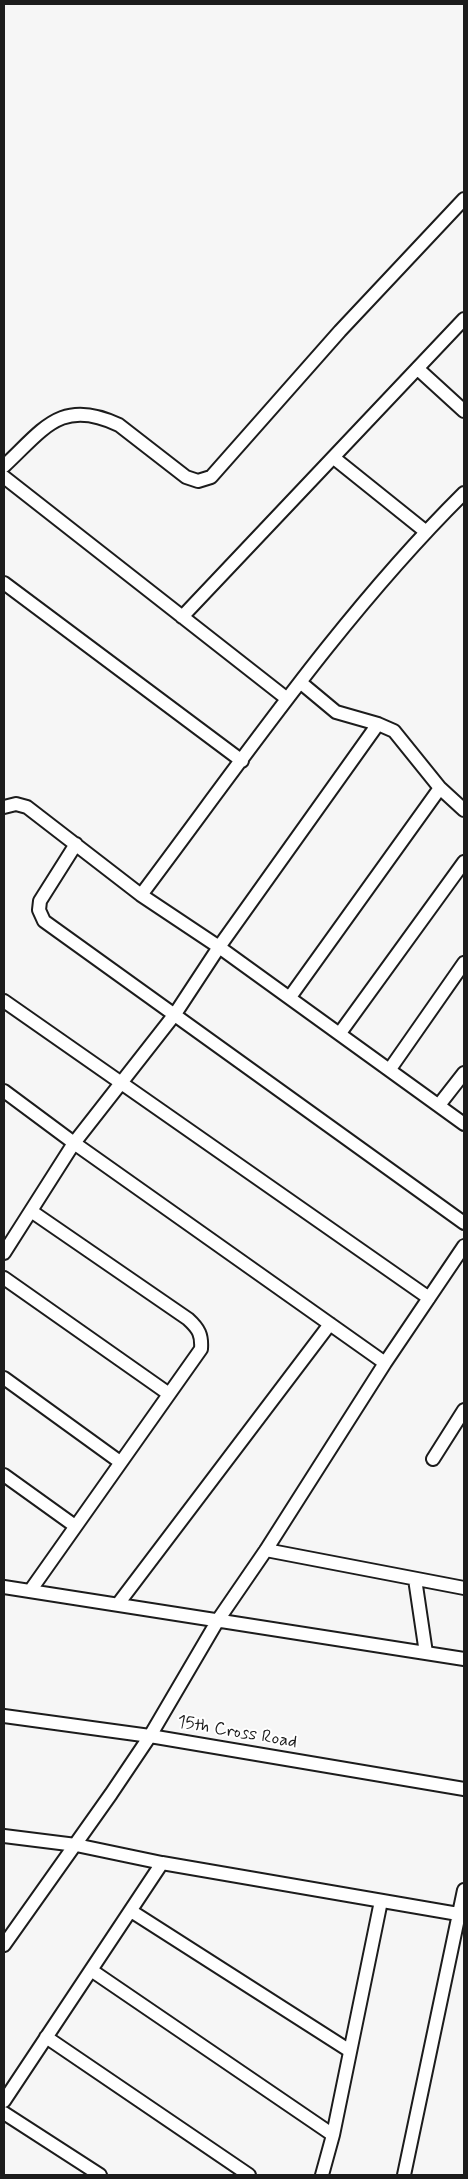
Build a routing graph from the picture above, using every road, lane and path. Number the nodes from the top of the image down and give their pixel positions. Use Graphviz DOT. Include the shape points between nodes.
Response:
graph roads {
  1 [pos="464,199"];
  2 [pos="464,319"];
  3 [pos="418,368"];
  4 [pos="464,411"];
  5 [pos="334,458"];
  6 [pos="4,466"];
  7 [pos="4,477"];
  8 [pos="464,492"];
  9 [pos="425,531"];
  10 [pos="4,583"];
  11 [pos="182,617"];
  12 [pos="300,682"];
  13 [pos="286,698"];
  14 [pos="378,724"];
  15 [pos="242,761"];
  16 [pos="440,788"];
  17 [pos="4,806"];
  18 [pos="464,810"];
  19 [pos="76,844"];
  20 [pos="464,862"];
  21 [pos="142,895"];
  22 [pos="219,947"];
  23 [pos="464,963"];
  24 [pos="290,997"];
  25 [pos="4,1001"];
  26 [pos="175,1014"];
  27 [pos="340,1033"];
  28 [pos="390,1068"];
  29 [pos="464,1072"];
  30 [pos="122,1082"];
  31 [pos="4,1091"];
  32 [pos="440,1106"];
  33 [pos="464,1124"];
  34 [pos="74,1143"];
  35 [pos="31,1211"];
  36 [pos="464,1223"];
  37 [pos="464,1246"];
  38 [pos="4,1253"];
  39 [pos="4,1278"];
  40 [pos="429,1298"];
  41 [pos="330,1324"];
  42 [pos="385,1363"];
  43 [pos="4,1378"];
  44 [pos="169,1394"];
  45 [pos="464,1410"];
  46 [pos="460,1424"];
  47 [pos="433,1458"];
  48 [pos="120,1462"];
  49 [pos="4,1475"];
  50 [pos="75,1526"];
  51 [pos="266,1550"];
  52 [pos="415,1578"];
  53 [pos="4,1587"];
  54 [pos="464,1588"];
  55 [pos="30,1591"];
  56 [pos="118,1604"];
  57 [pos="218,1620"];
  58 [pos="426,1653"];
  59 [pos="464,1660"];
  60 [pos="4,1716"];
  61 [pos="150,1736"];
  62 [pos="464,1789"];
  63 [pos="4,1836"];
  64 [pos="76,1845"];
  65 [pos="162,1863"];
  66 [pos="464,1890"];
  67 [pos="381,1901"];
  68 [pos="131,1911"];
  69 [pos="462,1915"];
  70 [pos="4,1945"];
  71 [pos="92,1970"];
  72 [pos="46,2037"];
  73 [pos="350,2051"];
  74 [pos="4,2101"];
  75 [pos="4,2113"];
  76 [pos="333,2136"];
  77 [pos="100,2175"];
  78 [pos="249,2175"];
  79 [pos="322,2175"];
  80 [pos="404,2175"];
  1 -- 6 [label="street" via="340,331 211,478 198,481 186,477 119,425 107,419 79,414 54,420"];
  2 -- 3 [label="street"];
  3 -- 4 [label="street"];
  3 -- 5 [label="street"];
  5 -- 9 [label="street"];
  5 -- 11 [label="street"];
  7 -- 11 [label="street"];
  8 -- 9 [label="street"];
  9 -- 12 [label="street"];
  10 -- 15 [label="street"];
  11 -- 13 [label="street"];
  12 -- 13 [label="street"];
  12 -- 14 [label="street" via="336,712"];
  13 -- 15 [label="street"];
  14 -- 16 [label="street" via="394,731"];
  14 -- 22 [label="street"];
  15 -- 21 [label="street"];
  16 -- 18 [label="street"];
  16 -- 24 [label="street"];
  17 -- 19 [label="street" via="16,804 27,807"];
  19 -- 21 [label="street"];
  19 -- 26 [label="street" via="40,901 39,910 44,921"];
  20 -- 27 [label="street"];
  21 -- 22 [label="street"];
  22 -- 24 [label="street"];
  22 -- 26 [label="street"];
  23 -- 28 [label="street"];
  24 -- 27 [label="street"];
  25 -- 30 [label="street"];
  26 -- 30 [label="street"];
  26 -- 36 [label="street"];
  27 -- 28 [label="street"];
  28 -- 32 [label="street"];
  29 -- 32 [label="street"];
  30 -- 34 [label="street"];
  30 -- 40 [label="street"];
  31 -- 34 [label="street"];
  32 -- 33 [label="street"];
  34 -- 35 [label="street"];
  34 -- 41 [label="street"];
  35 -- 38 [label="street"];
  35 -- 44 [label="street" via="198,1327 202,1337 201,1350"];
  37 -- 40 [label="street"];
  39 -- 44 [label="street"];
  40 -- 42 [label="street"];
  41 -- 42 [label="street"];
  41 -- 56 [label="street"];
  42 -- 51 [label="street"];
  43 -- 48 [label="street"];
  44 -- 48 [label="street"];
  45 -- 46 [label="street"];
  46 -- 47 [label="street"];
  48 -- 50 [label="street"];
  49 -- 50 [label="street"];
  50 -- 55 [label="street"];
  51 -- 52 [label="street"];
  51 -- 57 [label="street"];
  52 -- 54 [label="street"];
  52 -- 58 [label="street"];
  53 -- 55 [label="street"];
  55 -- 56 [label="street"];
  56 -- 57 [label="street"];
  57 -- 58 [label="street"];
  57 -- 61 [label="street"];
  58 -- 59 [label="street"];
  60 -- 61 [label="street, 15th Cross Road"];
  61 -- 62 [label="street, 15th Cross Road"];
  61 -- 64 [label="street"];
  63 -- 64 [label="street"];
  64 -- 65 [label="street"];
  64 -- 70 [label="street"];
  65 -- 67 [label="street"];
  65 -- 68 [label="street"];
  66 -- 69 [label="street"];
  67 -- 69 [label="street"];
  67 -- 73 [label="street"];
  68 -- 71 [label="street"];
  68 -- 73 [label="street"];
  69 -- 80 [label="street"];
  71 -- 72 [label="street"];
  71 -- 76 [label="street"];
  72 -- 74 [label="street"];
  72 -- 78 [label="street"];
  73 -- 76 [label="street"];
  75 -- 77 [label="street"];
  76 -- 79 [label="street"];
}
